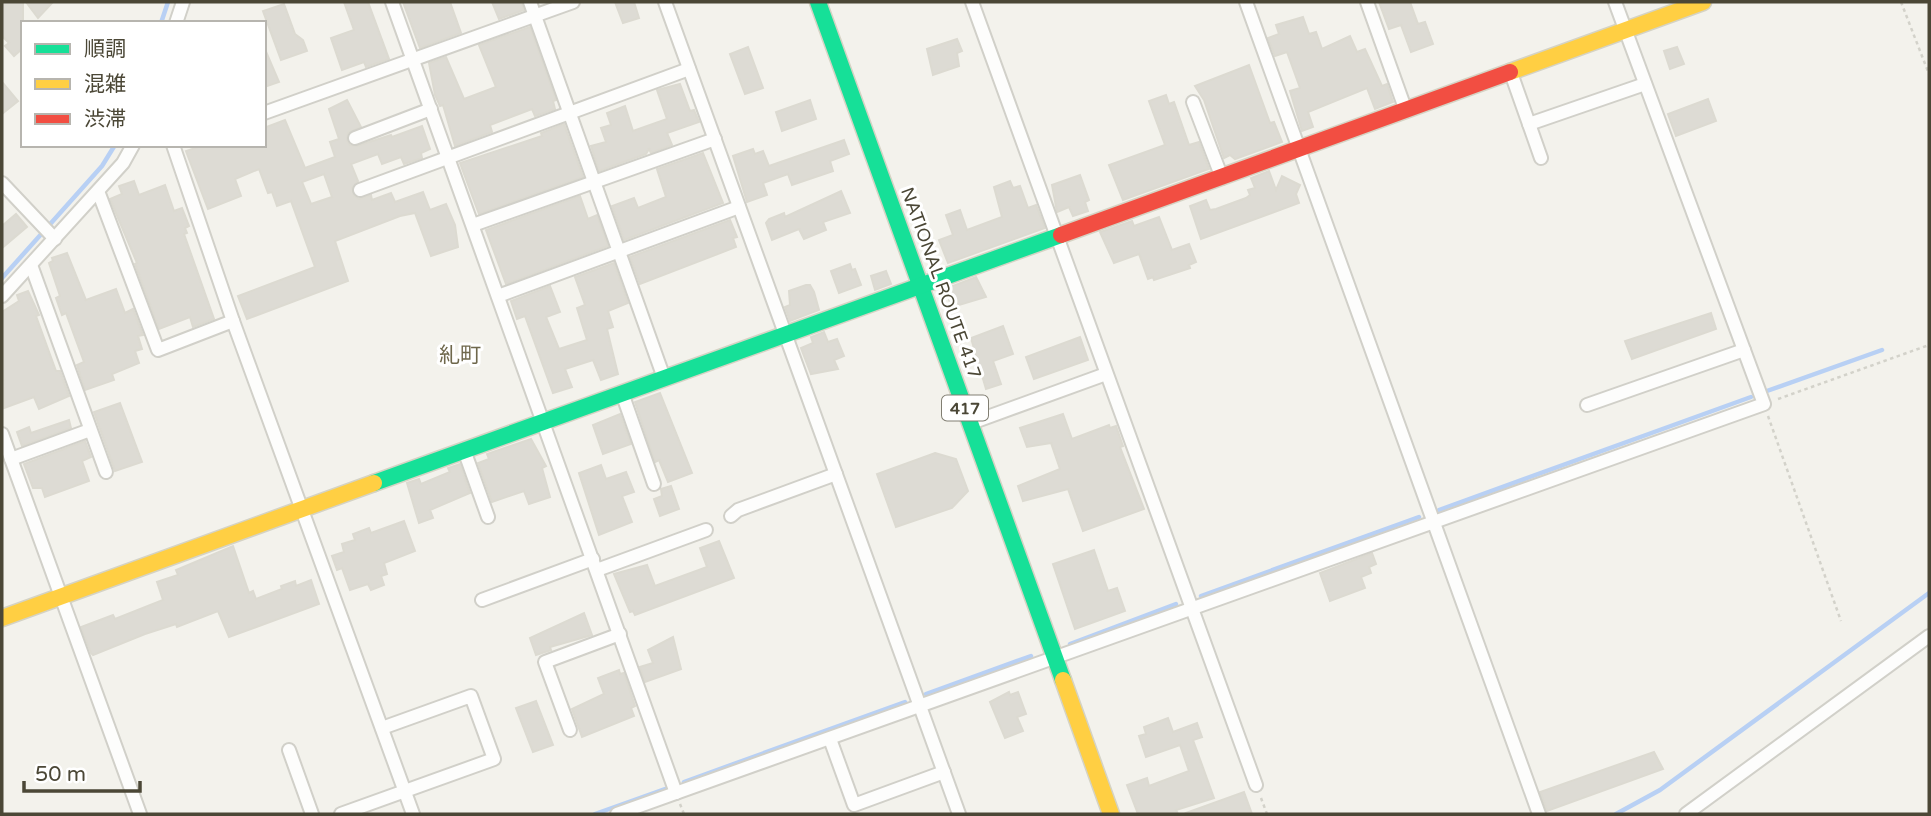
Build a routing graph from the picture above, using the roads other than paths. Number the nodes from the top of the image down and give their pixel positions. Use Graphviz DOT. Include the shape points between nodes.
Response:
graph roads {
  1 [pos="183,2"];
  2 [pos="392,2"];
  3 [pos="530,2"];
  4 [pos="573,2"];
  5 [pos="665,2"];
  6 [pos="818,2"];
  7 [pos="972,2"];
  8 [pos="1246,2"];
  9 [pos="1367,2"];
  10 [pos="1615,2"];
  11 [pos="1703,2"];
  12 [pos="535,16"];
  13 [pos="177,21"];
  14 [pos="1625,31"];
  15 [pos="413,59"];
  16 [pos="690,69"];
  17 [pos="1511,73"];
  18 [pos="1645,84"];
  19 [pos="1193,102"];
  20 [pos="431,109"];
  21 [pos="1406,111"];
  22 [pos="266,112"];
  23 [pos="569,114"];
  24 [pos="1529,124"];
  25 [pos="355,138"];
  26 [pos="715,139"];
  27 [pos="132,147"];
  28 [pos="174,147"];
  29 [pos="1299,150"];
  30 [pos="449,158"];
  31 [pos="1541,158"];
  32 [pos="1222,178"];
  33 [pos="594,182"];
  34 [pos="2,183"];
  35 [pos="360,190"];
  36 [pos="98,191"];
  37 [pos="739,207"];
  38 [pos="473,225"];
  39 [pos="48,232"];
  40 [pos="1057,237"];
  41 [pos="620,252"];
  42 [pos="31,265"];
  43 [pos="921,285"];
  44 [pos="2,296"];
  45 [pos="498,296"];
  46 [pos="233,321"];
  47 [pos="785,333"];
  48 [pos="1744,349"];
  49 [pos="1106,374"];
  50 [pos="664,378"];
  51 [pos="622,393"];
  52 [pos="1587,405"];
  53 [pos="544,422"];
  54 [pos="971,423"];
  55 [pos="90,430"];
  56 [pos="2,434"];
  57 [pos="464,450"];
  58 [pos="11,459"];
  59 [pos="106,472"];
  60 [pos="836,474"];
  61 [pos="654,484"];
  62 [pos="302,509"];
  63 [pos="731,516"];
  64 [pos="488,517"];
  65 [pos="1436,522"];
  66 [pos="706,530"];
  67 [pos="595,564"];
  68 [pos="61,597"];
  69 [pos="482,600"];
  70 [pos="1191,609"];
  71 [pos="2,618"];
  72 [pos="620,634"];
  73 [pos="1929,636"];
  74 [pos="1055,658"];
  75 [pos="920,707"];
  76 [pos="382,728"];
  77 [pos="570,730"];
  78 [pos="830,739"];
  79 [pos="289,750"];
  80 [pos="944,772"];
  81 [pos="1256,785"];
  82 [pos="405,791"];
  83 [pos="676,793"];
  84 [pos="140,814"];
  85 [pos="312,814"];
  86 [pos="341,814"];
  87 [pos="413,814"];
  88 [pos="617,814"];
  89 [pos="959,814"];
  90 [pos="1111,814"];
  91 [pos="1539,814"];
  92 [pos="1686,814"];
  1 -- 13 [label="street"];
  2 -- 15 [label="street"];
  3 -- 12 [label="street"];
  4 -- 12 [label="street"];
  5 -- 16 [label="street"];
  6 -- 43 [label="main road, NATIONAL ROUTE 417 / 417"];
  7 -- 40 [label="street"];
  8 -- 29 [label="street"];
  9 -- 21 [label="street"];
  10 -- 14 [label="street"];
  11 -- 14 [label="main road"];
  12 -- 15 [label="street"];
  12 -- 23 [label="street"];
  14 -- 17 [label="main road"];
  14 -- 18 [label="street"];
  15 -- 20 [label="street"];
  15 -- 22 [label="street"];
  16 -- 23 [label="street"];
  16 -- 26 [label="street"];
  17 -- 21 [label="main road"];
  17 -- 24 [label="street"];
  18 -- 24 [label="street"];
  18 -- 48 [label="street"];
  19 -- 32 [label="street"];
  20 -- 25 [label="street"];
  20 -- 30 [label="street"];
  21 -- 29 [label="main road"];
  23 -- 30 [label="street"];
  23 -- 33 [label="street"];
  24 -- 31 [label="street"];
  26 -- 33 [label="street"];
  26 -- 37 [label="street"];
  27 -- 36 [label="street"];
  28 -- 46 [label="street"];
  29 -- 32 [label="main road"];
  29 -- 65 [label="street"];
  30 -- 35 [label="street"];
  30 -- 38 [label="street"];
  32 -- 40 [label="main road"];
  33 -- 38 [label="street"];
  33 -- 41 [label="street"];
  34 -- 39 [label="street"];
  36 -- 39 [label="street"];
  36 -- 46 [label="street" via="158,350"];
  37 -- 41 [label="street"];
  37 -- 47 [label="street"];
  38 -- 45 [label="street"];
  39 -- 42 [label="street"];
  40 -- 43 [label="main road"];
  40 -- 49 [label="street"];
  41 -- 45 [label="street"];
  41 -- 50 [label="street"];
  42 -- 44 [label="street"];
  42 -- 55 [label="street"];
  43 -- 47 [label="main road"];
  43 -- 54 [label="main road, NATIONAL ROUTE 417 / 417"];
  45 -- 53 [label="street"];
  46 -- 62 [label="street"];
  47 -- 50 [label="main road"];
  47 -- 60 [label="street"];
  48 -- 52 [label="street"];
  48 -- 65 [label="street" via="1764,404"];
  49 -- 54 [label="street"];
  49 -- 70 [label="street"];
  50 -- 51 [label="main road"];
  51 -- 53 [label="main road"];
  51 -- 61 [label="street"];
  53 -- 57 [label="main road"];
  53 -- 67 [label="street"];
  54 -- 74 [label="main road, NATIONAL ROUTE 417 / 417"];
  55 -- 58 [label="street"];
  55 -- 59 [label="street"];
  56 -- 58 [label="street"];
  57 -- 62 [label="main road"];
  57 -- 64 [label="street"];
  58 -- 68 [label="street"];
  60 -- 63 [label="street"];
  60 -- 75 [label="street"];
  62 -- 68 [label="main road"];
  62 -- 76 [label="street"];
  65 -- 70 [label="street"];
  65 -- 91 [label="street"];
  66 -- 67 [label="street"];
  67 -- 69 [label="street"];
  67 -- 72 [label="street"];
  68 -- 71 [label="main road"];
  68 -- 84 [label="street"];
  70 -- 74 [label="street"];
  70 -- 81 [label="street"];
  72 -- 77 [label="street" via="545,662"];
  72 -- 83 [label="street"];
  73 -- 92 [label="street"];
  74 -- 75 [label="street"];
  74 -- 90 [label="main road, NATIONAL ROUTE 417 / 417"];
  75 -- 78 [label="street"];
  75 -- 80 [label="street"];
  76 -- 82 [label="street"];
  76 -- 82 [label="street" via="471,696 494,759"];
  78 -- 80 [label="street" via="855,805"];
  78 -- 83 [label="street"];
  79 -- 85 [label="street"];
  80 -- 89 [label="street"];
  82 -- 86 [label="street"];
  82 -- 87 [label="street"];
  83 -- 88 [label="street"];
}
